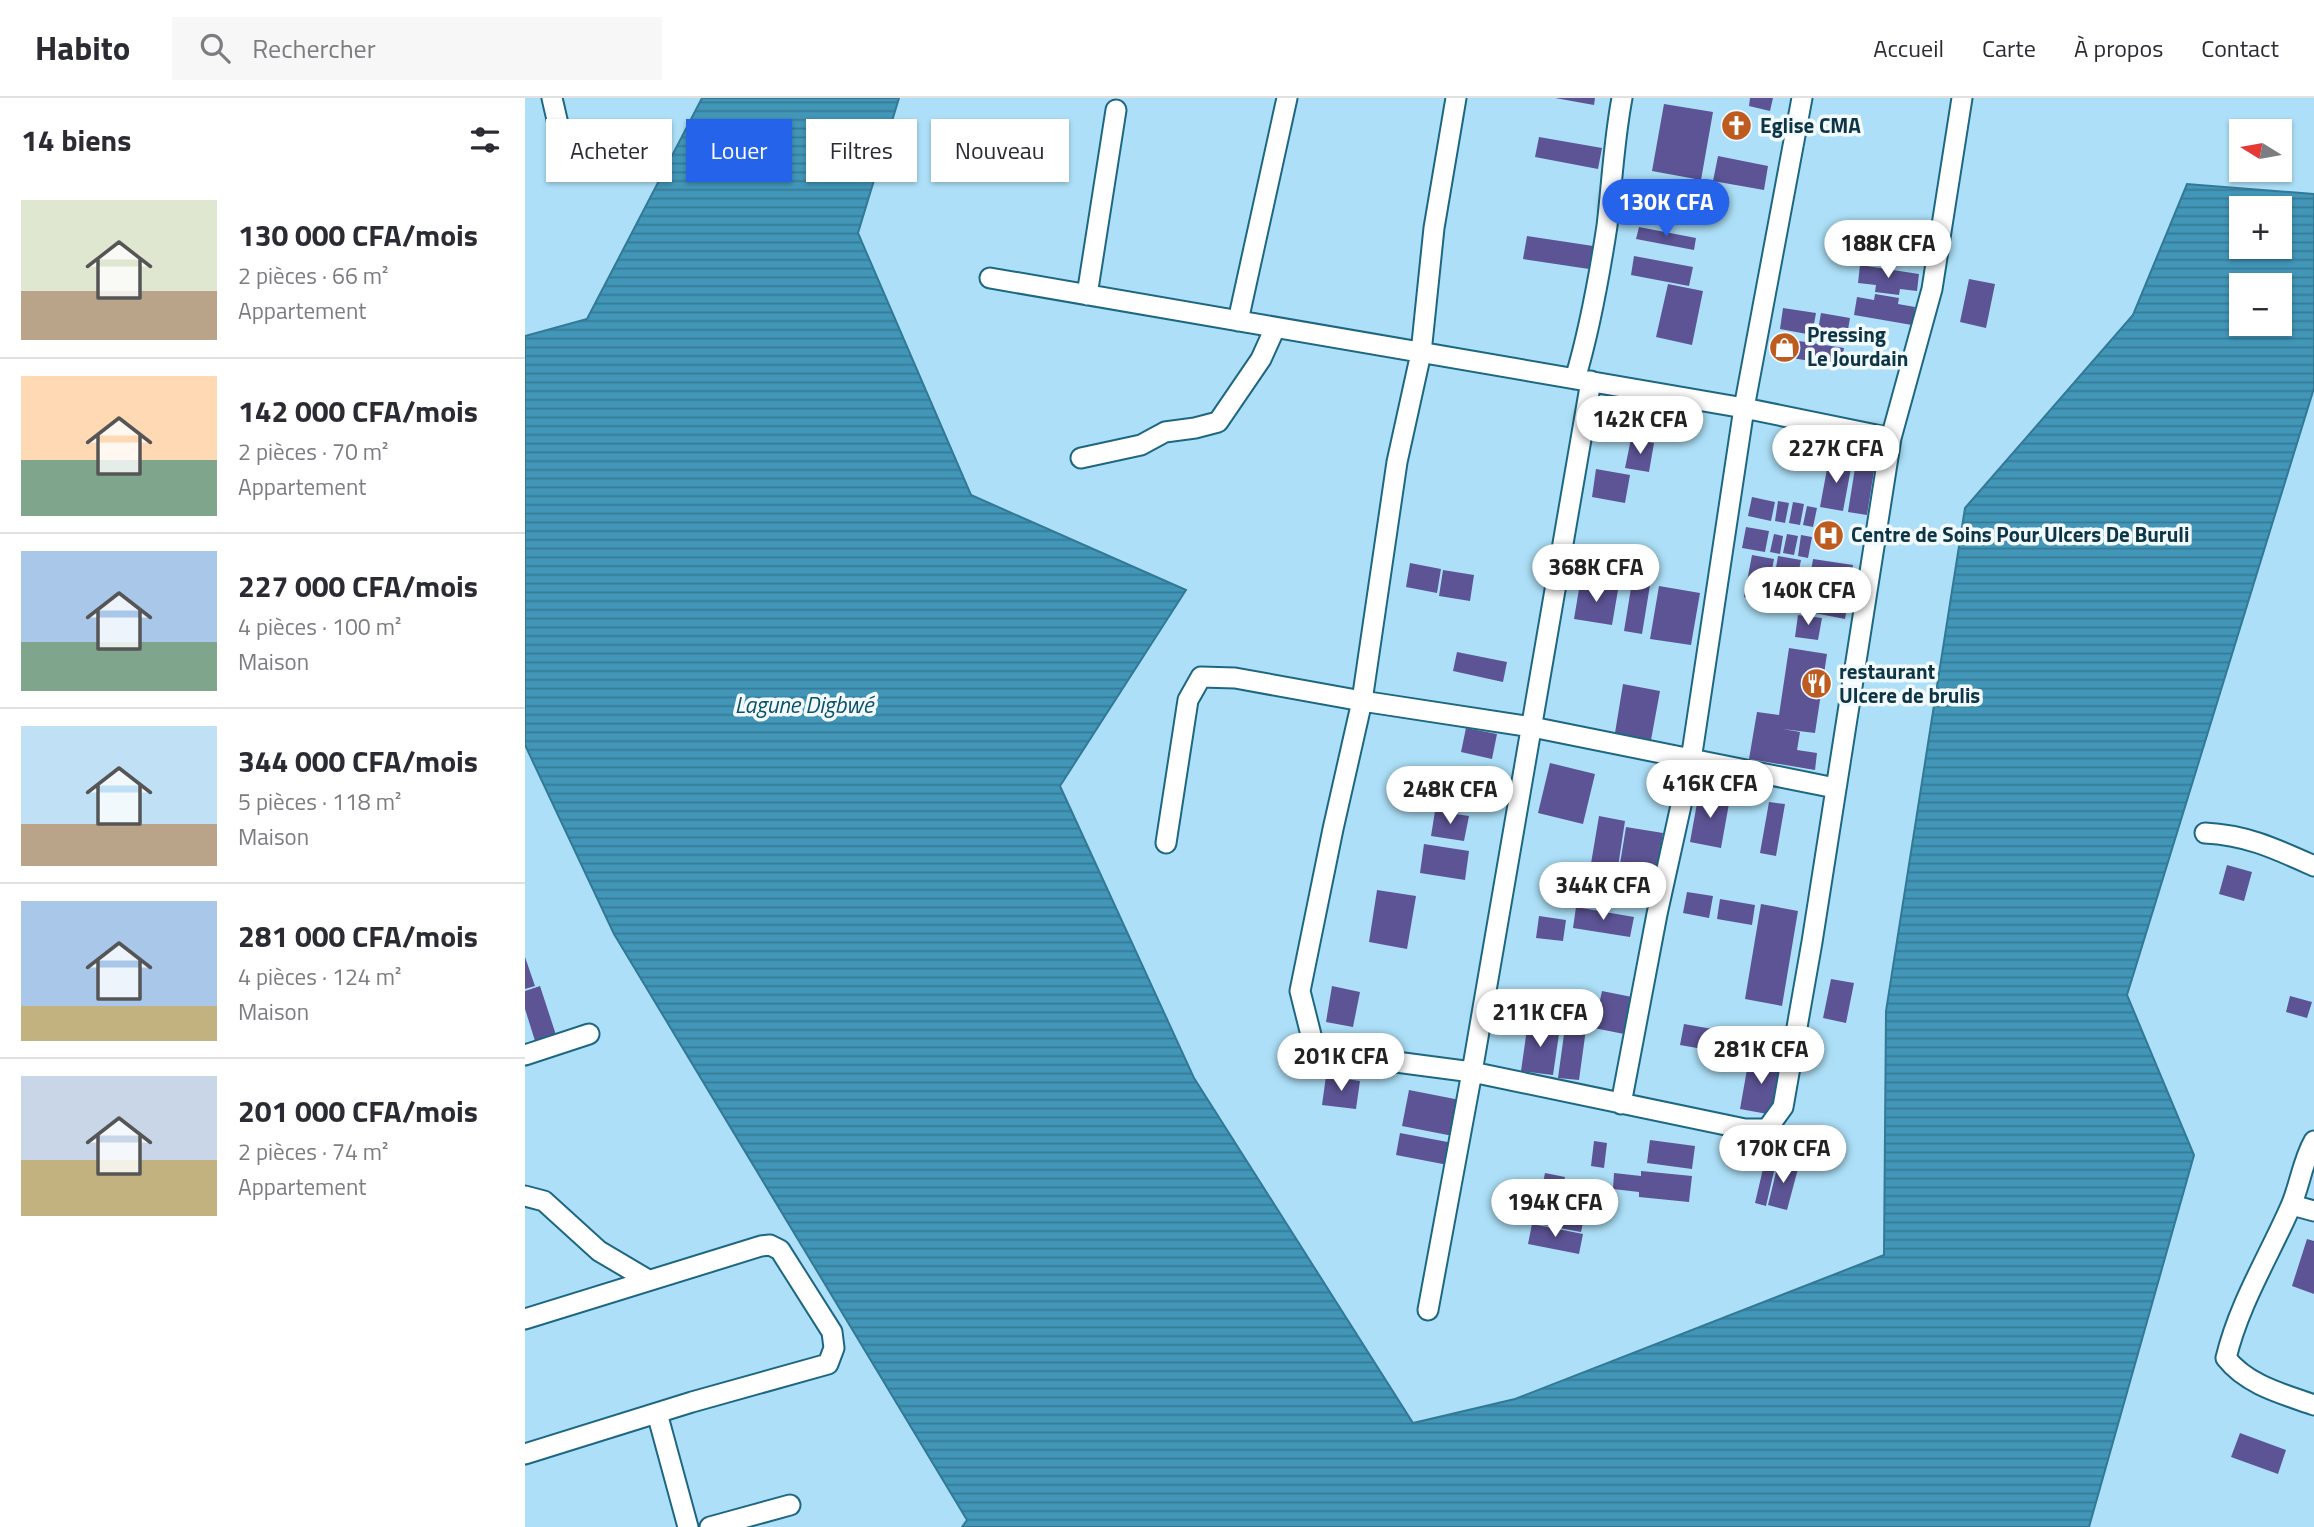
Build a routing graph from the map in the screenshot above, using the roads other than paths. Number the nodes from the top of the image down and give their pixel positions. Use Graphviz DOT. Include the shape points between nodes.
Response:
graph roads {
  1 [pos="552,98"];
  2 [pos="1287,98"];
  3 [pos="1456,98"];
  4 [pos="1622,98"];
  5 [pos="1802,98"];
  6 [pos="1962,98"];
  7 [pos="1116,110"];
  8 [pos="557,119"];
  9 [pos="989,278"];
  10 [pos="1087,295"];
  11 [pos="1238,321"];
  12 [pos="1275,328"];
  13 [pos="1421,353"];
  14 [pos="1583,380"];
  15 [pos="1744,408"];
  16 [pos="1891,438"];
  17 [pos="1081,458"];
  18 [pos="1362,701"];
  19 [pos="1532,727"];
  20 [pos="1691,760"];
  21 [pos="1835,788"];
  22 [pos="2205,833"];
  23 [pos="1166,842"];
  24 [pos="2314,866"];
  25 [pos="589,1034"];
  26 [pos="525,1055"];
  27 [pos="1472,1072"];
  28 [pos="1621,1104"];
  29 [pos="2314,1141"];
  30 [pos="525,1196"];
  31 [pos="2292,1205"];
  32 [pos="2314,1211"];
  33 [pos="648,1280"];
  34 [pos="1428,1310"];
  35 [pos="525,1319"];
  36 [pos="2314,1405"];
  37 [pos="657,1413"];
  38 [pos="525,1454"];
  39 [pos="790,1505"];
  40 [pos="688,1527"];
  41 [pos="710,1527"];
  1 -- 8 [label="street"];
  2 -- 11 [label="street"];
  3 -- 13 [label="street" via="1434,228"];
  4 -- 14 [label="street"];
  5 -- 15 [label="street"];
  6 -- 16 [label="street" via="1932,289"];
  7 -- 10 [label="street"];
  9 -- 10 [label="street"];
  10 -- 11 [label="street"];
  11 -- 12 [label="street"];
  12 -- 13 [label="street"];
  12 -- 17 [label="street" via="1261,359 1218,422 1165,432 1141,445"];
  13 -- 14 [label="street"];
  13 -- 18 [label="street" via="1397,462"];
  14 -- 15 [label="street"];
  14 -- 19 [label="street"];
  15 -- 16 [label="street"];
  15 -- 20 [label="street"];
  16 -- 21 [label="street"];
  18 -- 19 [label="street"];
  18 -- 23 [label="street" via="1235,678 1201,677 1188,700"];
  18 -- 27 [label="street" via="1300,990 1313,1043 1358,1057"];
  19 -- 20 [label="street"];
  19 -- 27 [label="street"];
  20 -- 21 [label="street"];
  20 -- 28 [label="street"];
  21 -- 28 [label="street" via="1783,1107 1767,1129 1756,1129"];
  22 -- 24 [label="street" via="2261,842"];
  25 -- 26 [label="street"];
  27 -- 28 [label="street"];
  27 -- 34 [label="street"];
  29 -- 31 [label="street"];
  30 -- 33 [label="street" via="544,1201 599,1251"];
  31 -- 32 [label="street"];
  31 -- 36 [label="street" via="2256,1274 2226,1358 2238,1373"];
  33 -- 35 [label="street"];
  33 -- 37 [label="street" via="770,1245 780,1250 832,1332 834,1348 828,1364"];
  37 -- 38 [label="street"];
  37 -- 40 [label="street"];
  39 -- 41 [label="street"];
}
